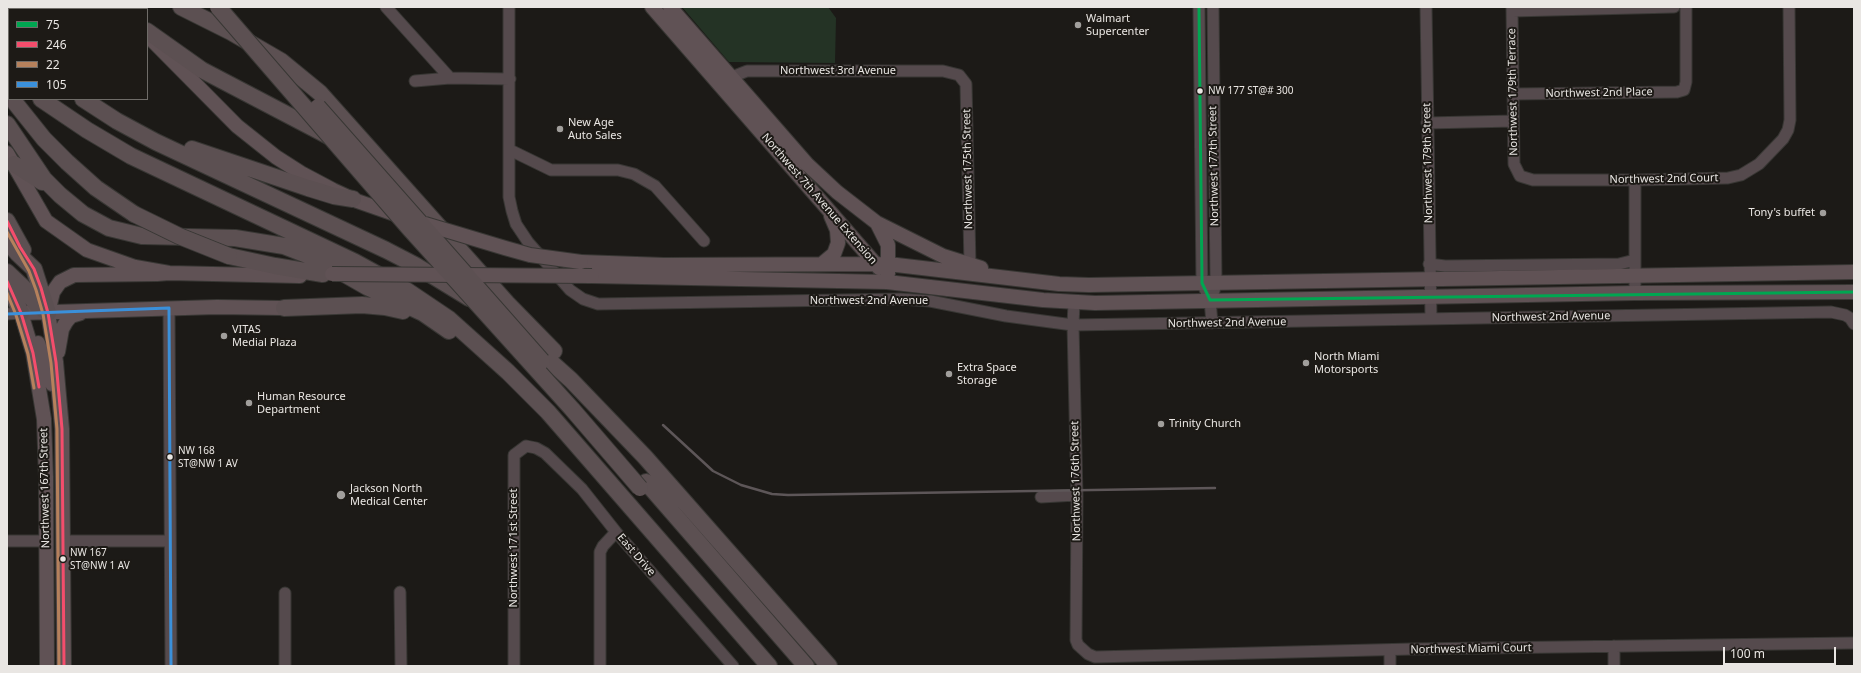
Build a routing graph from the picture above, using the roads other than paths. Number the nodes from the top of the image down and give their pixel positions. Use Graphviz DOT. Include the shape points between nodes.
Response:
graph roads {
  1 [pos="181,7"];
  2 [pos="218,7"];
  3 [pos="232,7"];
  4 [pos="386,7"];
  5 [pos="509,7"];
  6 [pos="652,7"];
  7 [pos="670,7"];
  8 [pos="1199,7"];
  9 [pos="1213,7"];
  10 [pos="1426,7"];
  11 [pos="1674,7"];
  12 [pos="1686,7"];
  13 [pos="1789,7"];
  14 [pos="1512,9"];
  15 [pos="395,12"];
  16 [pos="148,33"];
  17 [pos="148,34"];
  18 [pos="959,75"];
  19 [pos="450,78"];
  20 [pos="510,79"];
  21 [pos="725,80"];
  22 [pos="415,82"];
  23 [pos="1514,94"];
  24 [pos="13,100"];
  25 [pos="42,100"];
  26 [pos="85,100"];
  27 [pos="1513,121"];
  28 [pos="1427,123"];
  29 [pos="7,124"];
  30 [pos="156,142"];
  31 [pos="510,150"];
  32 [pos="10,159"];
  33 [pos="1520,176"];
  34 [pos="1635,180"];
  35 [pos="407,190"];
  36 [pos="60,195"];
  37 [pos="353,199"];
  38 [pos="829,212"];
  39 [pos="7,221"];
  40 [pos="878,223"];
  41 [pos="704,241"];
  42 [pos="7,242"];
  43 [pos="1635,260"];
  44 [pos="822,264"];
  45 [pos="882,264"];
  46 [pos="1429,264"];
  47 [pos="970,265"];
  48 [pos="34,269"];
  49 [pos="7,272"];
  50 [pos="169,272"];
  51 [pos="1854,272"];
  52 [pos="327,274"];
  53 [pos="1734,274"];
  54 [pos="1635,276"];
  55 [pos="1014,278"];
  56 [pos="1429,279"];
  57 [pos="7,281"];
  58 [pos="887,282"];
  59 [pos="1202,283"];
  60 [pos="1216,283"];
  61 [pos="1854,292"];
  62 [pos="1635,293"];
  63 [pos="1734,293"];
  64 [pos="1431,296"];
  65 [pos="1210,300"];
  66 [pos="1074,303"];
  67 [pos="169,308"];
  68 [pos="284,308"];
  69 [pos="48,312"];
  70 [pos="84,312"];
  71 [pos="14,314"];
  72 [pos="429,319"];
  73 [pos="1431,319"];
  74 [pos="1212,323"];
  75 [pos="1854,324"];
  76 [pos="1073,325"];
  77 [pos="479,346"];
  78 [pos="56,362"];
  79 [pos="564,372"];
  80 [pos="60,412"];
  81 [pos="536,448"];
  82 [pos="643,485"];
  83 [pos="1041,496"];
  84 [pos="1076,496"];
  85 [pos="616,532"];
  86 [pos="7,541"];
  87 [pos="46,541"];
  88 [pos="63,541"];
  89 [pos="170,541"];
  90 [pos="63,567"];
  91 [pos="400,592"];
  92 [pos="285,593"];
  93 [pos="1854,643"];
  94 [pos="1614,646"];
  95 [pos="1390,650"];
  96 [pos="1088,654"];
  97 [pos="47,666"];
  98 [pos="64,666"];
  99 [pos="171,666"];
  100 [pos="285,666"];
  101 [pos="401,666"];
  102 [pos="514,666"];
  103 [pos="600,666"];
  104 [pos="733,666"];
  105 [pos="769,666"];
  106 [pos="793,666"];
  107 [pos="806,666"];
  108 [pos="829,666"];
  109 [pos="1390,666"];
  110 [pos="1614,666"];
  1 -- 35 [label="highway" via="254,45 295,72 331,104"];
  2 -- 82 [label="highway, bridge" via="404,222"];
  3 -- 82 [label="highway, bridge" via="522,337"];
  4 -- 15 [label="street"];
  5 -- 20 [label="street"];
  6 -- 21 [label="main road, Northwest 7th Avenue Extension"];
  7 -- 21 [label="main road, Northwest 7th Avenue Extension"];
  8 -- 59 [label="street, Northwest 177th Street"];
  9 -- 60 [label="street, Northwest 177th Street"];
  10 -- 28 [label="street, Northwest 179th Street"];
  11 -- 14 [label="street"];
  12 -- 23 [label="street, Northwest 2nd Place" via="1684,90"];
  13 -- 34 [label="street, Northwest 2nd Court" via="1790,120 1783,139 1759,164 1741,176"];
  14 -- 23 [label="street, Northwest 179th Terrace"];
  15 -- 19 [label="street"];
  16 -- 35 [label="highway" via="202,70 338,141"];
  17 -- 37 [label="main road" via="204,94 249,136 297,170"];
  18 -- 21 [label="street, Northwest 3rd Avenue" via="943,70 747,71"];
  18 -- 47 [label="street, Northwest 175th Street" via="966,84"];
  19 -- 20 [label="street"];
  19 -- 22 [label="street"];
  20 -- 31 [label="street"];
  21 -- 38 [label="main road, Northwest 7th Avenue Extension"];
  21 -- 40 [label="main road, Northwest 7th Avenue Extension" via="807,164 837,192"];
  23 -- 27 [label="street, Northwest 179th Terrace"];
  24 -- 52 [label="highway, bridge" via="44,139 67,162 134,214 184,239 229,256"];
  25 -- 77 [label="highway" via="131,156 328,248 384,277 449,319"];
  26 -- 30 [label="highway"];
  27 -- 28 [label="street"];
  27 -- 33 [label="street, Northwest 179th Terrace" via="1514,164"];
  28 -- 46 [label="street, Northwest 179th Street"];
  29 -- 36 [label="highway" via="44,179"];
  30 -- 37 [label="highway" via="181,144 264,174 334,196"];
  30 -- 79 [label="highway" via="415,265 503,322"];
  31 -- 41 [label="street" via="551,170 618,170 634,174 655,186"];
  31 -- 76 [label="street, Northwest 2nd Avenue" via="510,197 516,224 528,242 570,290 583,299 598,304 930,301 1006,316"];
  32 -- 36 [label="highway"];
  32 -- 50 [label="main road" via="46,221 72,240 87,250 122,263"];
  33 -- 34 [label="street, Northwest 2nd Court" via="1532,180"];
  34 -- 43 [label="street"];
  35 -- 79 [label="highway" via="555,353"];
  36 -- 72 [label="highway" via="83,214 122,232 154,238 247,239 277,244 298,251 423,313"];
  37 -- 44 [label="main road, bridge" via="511,250 581,262 664,265"];
  38 -- 44 [label="main road" via="837,230 838,243 834,254"];
  38 -- 45 [label="main road, Northwest 7th Avenue Extension"];
  39 -- 48 [label="highway"];
  40 -- 45 [label="main road, Northwest 7th Avenue Extension" via="886,240"];
  40 -- 47 [label="main road" via="932,251"];
  42 -- 48 [label="highway"];
  43 -- 46 [label="street" via="1619,264"];
  43 -- 54 [label="street"];
  44 -- 45 [label="main road"];
  45 -- 55 [label="main road"];
  45 -- 58 [label="main road, Northwest 7th Avenue Extension"];
  46 -- 56 [label="street, Northwest 179th Street"];
  47 -- 55 [label="main road"];
  48 -- 69 [label="highway"];
  49 -- 69 [label="highway" via="36,304"];
  50 -- 52 [label="main road, Northwest 2nd Avenue" via="311,276"];
  50 -- 69 [label="main road" via="69,276 56,286"];
  51 -- 53 [label="main road"];
  52 -- 58 [label="main road, Northwest 2nd Avenue, bridge"];
  53 -- 54 [label="main road"];
  53 -- 63 [label="street"];
  54 -- 56 [label="main road"];
  54 -- 62 [label="street"];
  55 -- 59 [label="main road" via="1081,285"];
  56 -- 60 [label="main road"];
  56 -- 64 [label="street, Northwest 179th Street"];
  57 -- 71 [label="highway"];
  58 -- 66 [label="main road, Northwest 2nd Avenue"];
  59 -- 60 [label="main road"];
  59 -- 65 [label="street, Northwest 177th Street"];
  60 -- 65 [label="street, Northwest 177th Street"];
  61 -- 63 [label="main road, Northwest 2nd Avenue"];
  62 -- 63 [label="main road, Northwest 2nd Avenue"];
  62 -- 64 [label="main road, Northwest 2nd Avenue"];
  64 -- 65 [label="main road, Northwest 2nd Avenue"];
  64 -- 73 [label="street, Northwest 179th Street"];
  65 -- 66 [label="main road, Northwest 2nd Avenue"];
  65 -- 74 [label="street, Northwest 177th Street"];
  66 -- 76 [label="street, Northwest 176th Street"];
  67 -- 68 [label="main road"];
  67 -- 70 [label="main road"];
  67 -- 89 [label="street"];
  68 -- 72 [label="highway" via="368,305"];
  69 -- 70 [label="main road"];
  69 -- 71 [label="main road"];
  69 -- 78 [label="main road, Northwest 167th Street"];
  70 -- 78 [label="main road" via="71,316 62,329"];
  71 -- 80 [label="main road" via="36,337"];
  71 -- 87 [label="main road, Northwest 167th Street" via="33,353 44,419"];
  72 -- 77 [label="highway"];
  73 -- 74 [label="street, Northwest 2nd Avenue"];
  73 -- 75 [label="street, Northwest 2nd Avenue" via="1831,312 1845,315"];
  74 -- 76 [label="street, Northwest 2nd Avenue"];
  76 -- 84 [label="street, Northwest 176th Street"];
  77 -- 105 [label="highway" via="548,412"];
  78 -- 80 [label="main road, Northwest 167th Street"];
  79 -- 108 [label="highway" via="645,457"];
  80 -- 88 [label="main road, Northwest 167th Street"];
  81 -- 85 [label="street, East Drive" via="545,453 582,489"];
  81 -- 102 [label="street, Northwest 171st Street" via="526,446 514,455"];
  82 -- 106 [label="highway"];
  82 -- 107 [label="highway"];
  83 -- 84 [label="street"];
  84 -- 96 [label="street, Northwest 176th Street" via="1076,640"];
  85 -- 103 [label="street" via="602,546 600,552"];
  85 -- 104 [label="street, East Drive"];
  86 -- 87 [label="street"];
  87 -- 90 [label="main road"];
  87 -- 97 [label="main road, Northwest 167th Street"];
  88 -- 89 [label="street"];
  88 -- 90 [label="main road, Northwest 167th Street"];
  89 -- 99 [label="street"];
  90 -- 98 [label="main road, Northwest 167th Street"];
  91 -- 101 [label="street"];
  92 -- 100 [label="street"];
  93 -- 94 [label="street, Northwest Miami Court"];
  94 -- 95 [label="street, Northwest Miami Court"];
  94 -- 110 [label="street"];
  95 -- 96 [label="street, Northwest Miami Court" via="1096,657"];
  95 -- 109 [label="street"];
}
